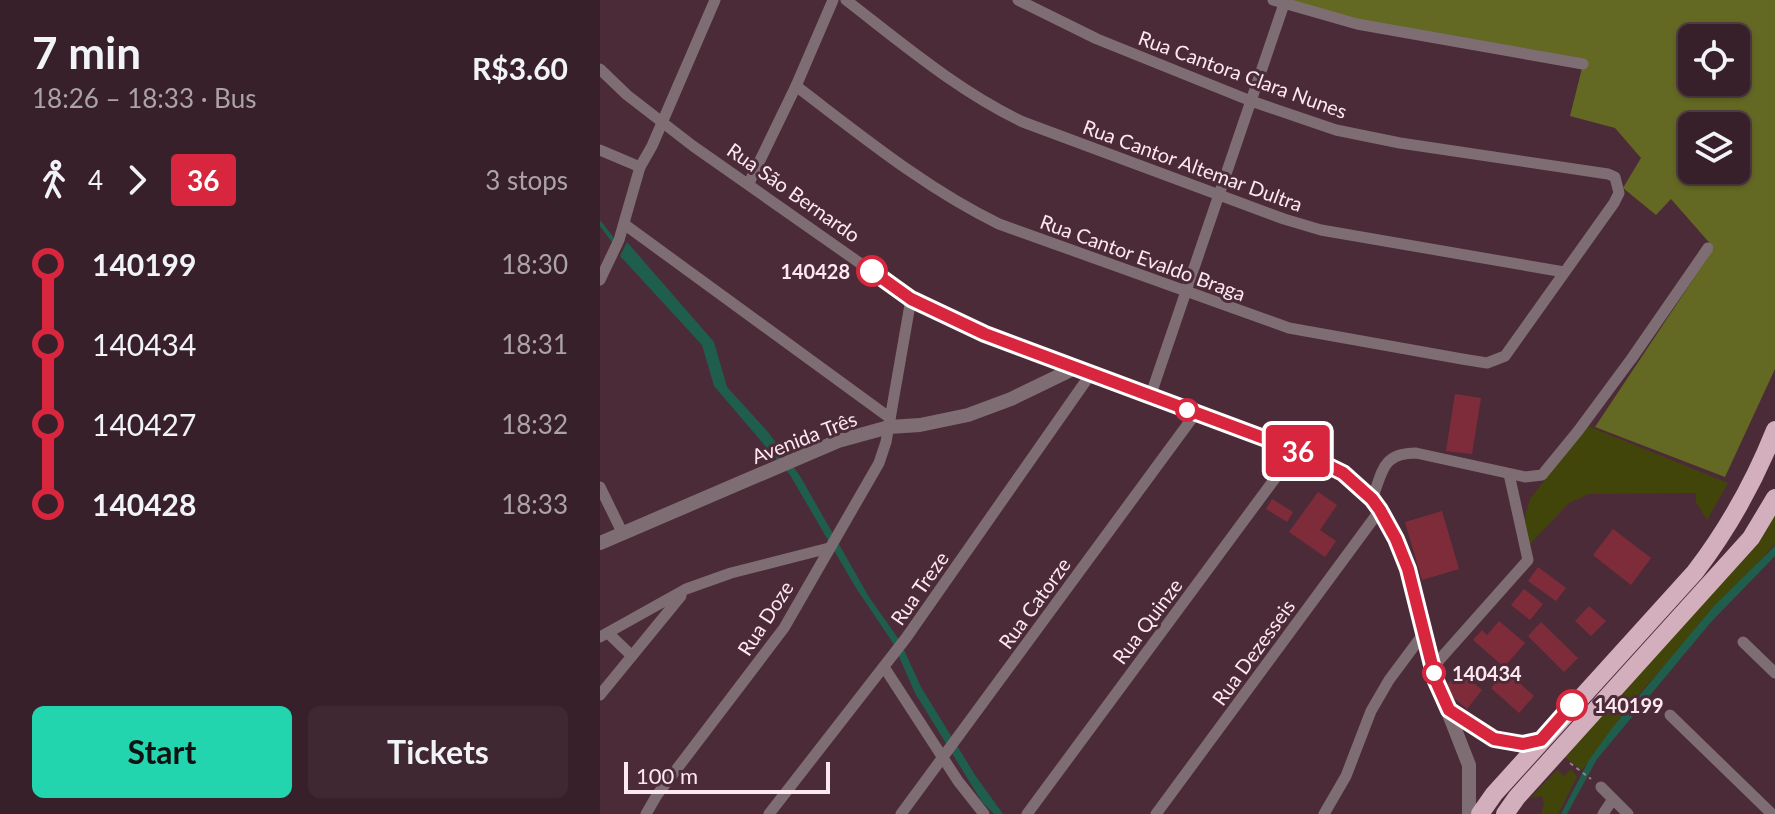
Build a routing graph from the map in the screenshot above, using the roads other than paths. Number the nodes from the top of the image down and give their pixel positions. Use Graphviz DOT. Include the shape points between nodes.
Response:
graph roads {
  1 [pos="715,0"];
  2 [pos="833,0"];
  3 [pos="846,0"];
  4 [pos="1018,0"];
  5 [pos="1278,2"];
  6 [pos="1583,64"];
  7 [pos="600,69"];
  8 [pos="796,86"];
  9 [pos="1251,101"];
  10 [pos="661,120"];
  11 [pos="600,150"];
  12 [pos="640,167"];
  13 [pos="749,183"];
  14 [pos="1219,196"];
  15 [pos="624,224"];
  16 [pos="1708,248"];
  17 [pos="1564,272"];
  18 [pos="600,280"];
  19 [pos="1186,293"];
  20 [pos="911,299"];
  21 [pos="1073,369"];
  22 [pos="1090,375"];
  23 [pos="1150,397"];
  24 [pos="1196,413"];
  25 [pos="890,422"];
  26 [pos="1775,430"];
  27 [pos="1296,450"];
  28 [pos="1509,474"];
  29 [pos="600,487"];
  30 [pos="1775,498"];
  31 [pos="604,504"];
  32 [pos="1376,504"];
  33 [pos="623,534"];
  34 [pos="600,543"];
  35 [pos="829,548"];
  36 [pos="686,589"];
  37 [pos="1424,633"];
  38 [pos="604,635"];
  39 [pos="1743,642"];
  40 [pos="632,656"];
  41 [pos="884,667"];
  42 [pos="1433,667"];
  43 [pos="1775,673"];
  44 [pos="600,695"];
  45 [pos="1449,710"];
  46 [pos="1670,715"];
  47 [pos="1541,740"];
  48 [pos="945,754"];
  49 [pos="1596,783"];
  50 [pos="1613,799"];
  51 [pos="646,814"];
  52 [pos="769,814"];
  53 [pos="901,814"];
  54 [pos="984,814"];
  55 [pos="1027,814"];
  56 [pos="1156,814"];
  57 [pos="1324,814"];
  58 [pos="1469,814"];
  59 [pos="1480,814"];
  60 [pos="1505,814"];
  61 [pos="1603,814"];
  62 [pos="1628,814"];
  63 [pos="1772,814"];
  1 -- 10 [label="street"];
  2 -- 8 [label="street"];
  3 -- 14 [label="street, Rua Cantor Altemar Dultra" via="996,109"];
  4 -- 9 [label="street, Rua Cantora Clara Nunes" via="1097,39"];
  5 -- 6 [label="street" via="1357,24"];
  5 -- 9 [label="street"];
  7 -- 10 [label="street, Rua São Bernardo"];
  8 -- 13 [label="street"];
  8 -- 19 [label="street, Rua Cantor Evaldo Braga" via="959,204 999,224"];
  9 -- 14 [label="street"];
  9 -- 17 [label="street, Rua Cantora Clara Nunes" via="1336,130 1615,177 1619,185 1614,203"];
  10 -- 12 [label="street"];
  10 -- 13 [label="street, Rua São Bernardo"];
  11 -- 12 [label="street"];
  12 -- 15 [label="street"];
  13 -- 20 [label="street, Rua São Bernardo"];
  14 -- 17 [label="street, Rua Cantor Altemar Dultra" via="1321,230"];
  14 -- 19 [label="street"];
  15 -- 18 [label="street"];
  15 -- 25 [label="street"];
  16 -- 28 [label="street" via="1547,471 1534,477"];
  17 -- 19 [label="street, Rua Cantor Evaldo Braga" via="1511,347 1487,363 1289,328"];
  19 -- 23 [label="street"];
  20 -- 21 [label="street, Rua São Bernardo"];
  20 -- 25 [label="street, Rua Doze"];
  21 -- 22 [label="street, Rua São Bernardo"];
  21 -- 25 [label="street, Avenida Três" via="968,415 920,425"];
  22 -- 23 [label="street, Rua São Bernardo"];
  22 -- 41 [label="street, Rua Treze"];
  23 -- 24 [label="street, Rua São Bernardo"];
  24 -- 27 [label="street, Rua São Bernardo"];
  24 -- 48 [label="street, Rua Catorze"];
  25 -- 33 [label="street, Avenida Três"];
  25 -- 35 [label="street, Rua Doze" via="879,463"];
  26 -- 47 [label="highway" via="1718,542"];
  27 -- 32 [label="street, Rua São Bernardo" via="1343,473"];
  27 -- 55 [label="street, Rua Quinze"];
  28 -- 32 [label="street, Rua Dezesseis" via="1400,453 1389,460"];
  28 -- 42 [label="street" via="1528,560"];
  29 -- 31 [label="street"];
  30 -- 60 [label="highway" via="1751,538"];
  31 -- 33 [label="street"];
  32 -- 37 [label="street" via="1403,555"];
  32 -- 56 [label="street, Rua Dezesseis"];
  33 -- 34 [label="street, Avenida Três"];
  35 -- 36 [label="street"];
  35 -- 51 [label="street, Rua Doze" via="784,628"];
  36 -- 38 [label="street"];
  36 -- 40 [label="street"];
  37 -- 42 [label="street"];
  37 -- 57 [label="street" via="1371,711 1346,776"];
  38 -- 40 [label="street"];
  39 -- 43 [label="street"];
  40 -- 44 [label="street"];
  41 -- 48 [label="street"];
  41 -- 52 [label="street, Rua Treze"];
  42 -- 45 [label="street"];
  45 -- 47 [label="street" via="1509,744"];
  45 -- 58 [label="street" via="1469,765"];
  46 -- 63 [label="street"];
  47 -- 59 [label="highway"];
  48 -- 53 [label="street, Rua Catorze"];
  48 -- 54 [label="street"];
  49 -- 50 [label="street"];
  50 -- 61 [label="street"];
  50 -- 62 [label="street"];
}
